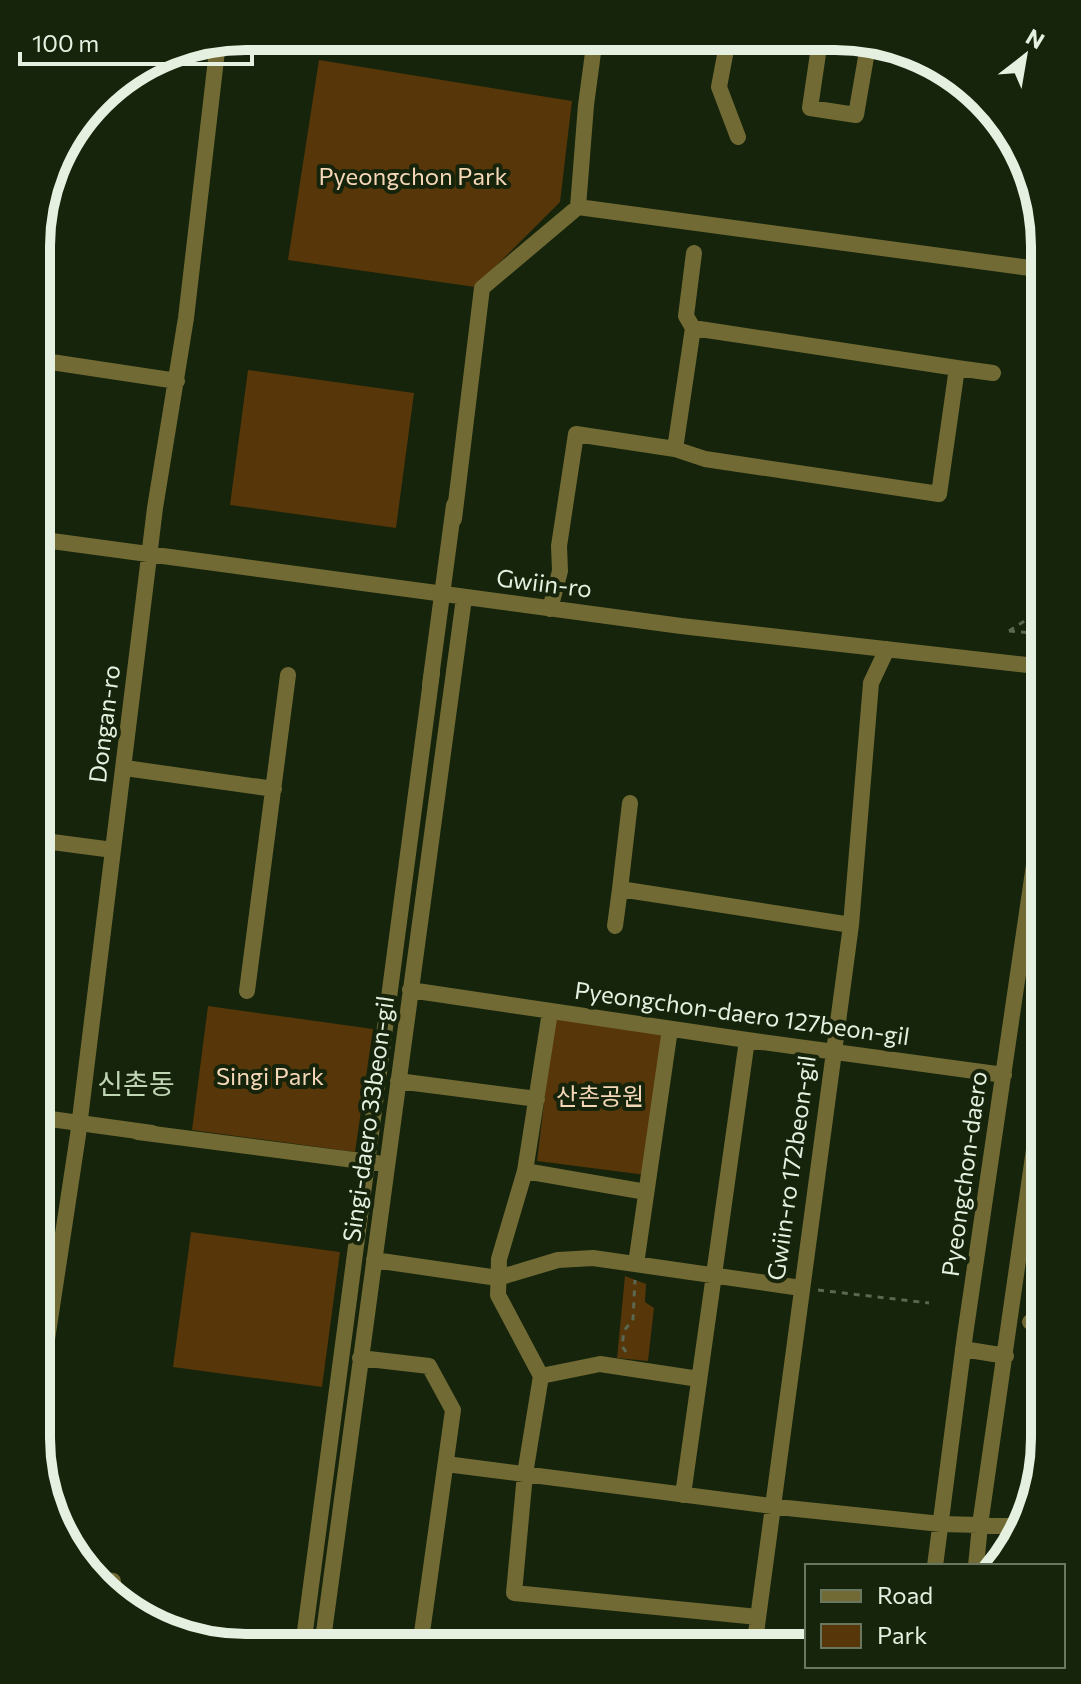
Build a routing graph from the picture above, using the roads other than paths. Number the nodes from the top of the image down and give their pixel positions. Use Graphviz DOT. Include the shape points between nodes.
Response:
graph roads {
  1 [pos="593,50"];
  2 [pos="726,50"];
  3 [pos="819,50"];
  4 [pos="217,53"];
  5 [pos="867,53"];
  6 [pos="738,137"];
  7 [pos="578,207"];
  8 [pos="694,253"];
  9 [pos="1031,268"];
  10 [pos="693,328"];
  11 [pos="50,362"];
  12 [pos="957,368"];
  13 [pos="993,373"];
  14 [pos="177,381"];
  15 [pos="675,449"];
  16 [pos="454,505"];
  17 [pos="50,541"];
  18 [pos="149,554"];
  19 [pos="452,556"];
  20 [pos="464,598"];
  21 [pos="550,609"];
  22 [pos="438,626"];
  23 [pos="887,649"];
  24 [pos="1031,665"];
  25 [pos="288,675"];
  26 [pos="430,685"];
  27 [pos="125,768"];
  28 [pos="274,789"];
  29 [pos="630,803"];
  30 [pos="50,842"];
  31 [pos="113,850"];
  32 [pos="620,889"];
  33 [pos="1031,902"];
  34 [pos="851,925"];
  35 [pos="615,926"];
  36 [pos="410,990"];
  37 [pos="247,991"];
  38 [pos="550,1012"];
  39 [pos="670,1029"];
  40 [pos="747,1040"];
  41 [pos="832,1051"];
  42 [pos="1004,1075"];
  43 [pos="398,1081"];
  44 [pos="537,1099"];
  45 [pos="50,1118"];
  46 [pos="101,1128"];
  47 [pos="152,1133"];
  48 [pos="367,1162"];
  49 [pos="386,1164"];
  50 [pos="525,1171"];
  51 [pos="1031,1173"];
  52 [pos="646,1192"];
  53 [pos="374,1260"];
  54 [pos="636,1264"];
  55 [pos="714,1276"];
  56 [pos="498,1278"];
  57 [pos="801,1288"];
  58 [pos="50,1320"];
  59 [pos="963,1349"];
  60 [pos="1006,1356"];
  61 [pos="360,1358"];
  62 [pos="541,1376"];
  63 [pos="699,1379"];
  64 [pos="446,1464"];
  65 [pos="525,1474"];
  66 [pos="683,1495"];
  67 [pos="774,1506"];
  68 [pos="941,1524"];
  69 [pos="980,1525"];
  70 [pos="1011,1526"];
  71 [pos="935,1564"];
  72 [pos="976,1564"];
  73 [pos="758,1617"];
  74 [pos="305,1634"];
  75 [pos="324,1634"];
  76 [pos="422,1634"];
  77 [pos="756,1634"];
  1 -- 7 [label="street"];
  2 -- 6 [label="street" via="719,87"];
  3 -- 5 [label="street" via="810,108 856,115"];
  4 -- 14 [label="street, Dongan-ro"];
  7 -- 9 [label="street"];
  7 -- 16 [label="street" via="482,288"];
  8 -- 10 [label="street" via="686,316"];
  10 -- 12 [label="street"];
  10 -- 15 [label="street"];
  11 -- 14 [label="street"];
  12 -- 13 [label="street"];
  12 -- 15 [label="street" via="939,494 705,459"];
  14 -- 18 [label="street, Dongan-ro"];
  15 -- 21 [label="street" via="576,434 560,571"];
  16 -- 19 [label="street"];
  16 -- 26 [label="street, bridge"];
  17 -- 18 [label="street, Gwiin-ro"];
  18 -- 20 [label="street, Gwiin-ro"];
  18 -- 27 [label="street, Dongan-ro"];
  20 -- 21 [label="street, Gwiin-ro"];
  20 -- 36 [label="street, Singi-daero 33beon-gil"];
  21 -- 23 [label="street, Gwiin-ro"];
  22 -- 26 [label="street"];
  23 -- 24 [label="street, Gwiin-ro"];
  23 -- 34 [label="street, Gwiin-ro 172beon-gil" via="871,683"];
  25 -- 28 [label="street"];
  26 -- 48 [label="street"];
  27 -- 28 [label="street"];
  27 -- 31 [label="street, Dongan-ro"];
  28 -- 37 [label="street"];
  29 -- 32 [label="street"];
  30 -- 31 [label="street"];
  31 -- 58 [label="street, Dongan-ro"];
  32 -- 34 [label="street"];
  32 -- 35 [label="street"];
  33 -- 42 [label="street, Pyeongchon-daero"];
  34 -- 41 [label="street, Gwiin-ro 172beon-gil"];
  36 -- 38 [label="street"];
  36 -- 43 [label="street, Singi-daero 33beon-gil"];
  38 -- 39 [label="street, Pyeongchon-daero 127beon-gil"];
  38 -- 44 [label="street, Pyeongchon-daero 127beon-gil"];
  39 -- 40 [label="street, Pyeongchon-daero 127beon-gil"];
  39 -- 52 [label="street"];
  40 -- 41 [label="street, Pyeongchon-daero 127beon-gil"];
  40 -- 55 [label="street"];
  41 -- 42 [label="street, Pyeongchon-daero 127beon-gil"];
  41 -- 57 [label="street, Gwiin-ro 172beon-gil"];
  42 -- 59 [label="street, Pyeongchon-daero"];
  43 -- 44 [label="street"];
  43 -- 49 [label="street, Singi-daero 33beon-gil"];
  44 -- 50 [label="street, Pyeongchon-daero 127beon-gil"];
  45 -- 47 [label="street, bridge"];
  46 -- 47 [label="street"];
  47 -- 48 [label="street"];
  48 -- 49 [label="street"];
  48 -- 74 [label="street"];
  49 -- 53 [label="street, Singi-daero 33beon-gil"];
  50 -- 52 [label="street"];
  50 -- 56 [label="street, Pyeongchon-daero 127beon-gil"];
  51 -- 60 [label="street"];
  52 -- 54 [label="street"];
  53 -- 56 [label="street"];
  53 -- 61 [label="street, Singi-daero 33beon-gil"];
  54 -- 55 [label="street"];
  54 -- 56 [label="street" via="558,1260"];
  55 -- 57 [label="street"];
  55 -- 63 [label="street"];
  56 -- 62 [label="street, Pyeongchon-daero 127beon-gil" via="498,1295"];
  57 -- 67 [label="street, Gwiin-ro 172beon-gil"];
  59 -- 60 [label="street"];
  59 -- 68 [label="street, Pyeongchon-daero"];
  60 -- 69 [label="street"];
  61 -- 64 [label="street" via="429,1366 453,1410"];
  61 -- 75 [label="street, Singi-daero 33beon-gil"];
  62 -- 63 [label="street" via="600,1364"];
  62 -- 65 [label="street"];
  63 -- 66 [label="street"];
  64 -- 65 [label="street"];
  64 -- 76 [label="street"];
  65 -- 66 [label="street"];
  65 -- 73 [label="street" via="514,1593"];
  66 -- 67 [label="street"];
  67 -- 68 [label="street"];
  67 -- 73 [label="street, Gwiin-ro 172beon-gil"];
  68 -- 69 [label="street"];
  68 -- 71 [label="street, Pyeongchon-daero"];
  69 -- 70 [label="street"];
  69 -- 72 [label="street"];
  73 -- 77 [label="street, Gwiin-ro 172beon-gil"];
}
